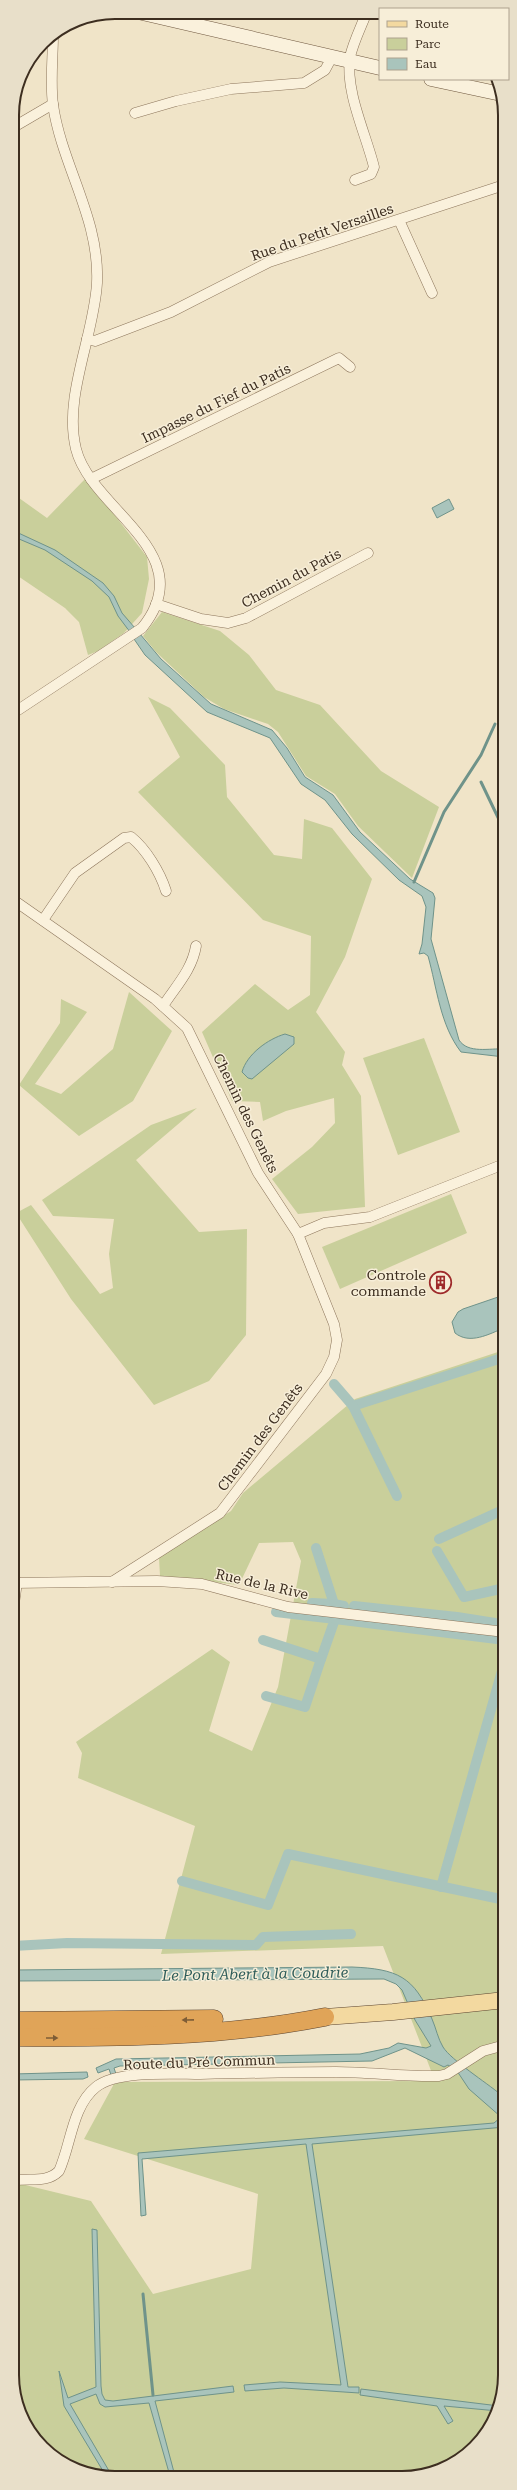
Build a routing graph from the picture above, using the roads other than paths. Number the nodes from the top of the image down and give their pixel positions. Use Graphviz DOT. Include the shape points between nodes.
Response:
graph roads {
  1 [pos="166,19"];
  2 [pos="364,19"];
  3 [pos="170,20"];
  4 [pos="53,42"];
  5 [pos="332,57"];
  6 [pos="350,61"];
  7 [pos="379,68"];
  8 [pos="436,80"];
  9 [pos="495,93"];
  10 [pos="53,104"];
  11 [pos="135,113"];
  12 [pos="19,124"];
  13 [pos="355,180"];
  14 [pos="498,187"];
  15 [pos="399,220"];
  16 [pos="432,293"];
  17 [pos="87,339"];
  18 [pos="350,367"];
  19 [pos="91,478"];
  20 [pos="368,553"];
  21 [pos="156,604"];
  22 [pos="19,709"];
  23 [pos="166,891"];
  24 [pos="19,904"];
  25 [pos="43,920"];
  26 [pos="196,946"];
  27 [pos="163,1006"];
  28 [pos="498,1166"];
  29 [pos="298,1234"];
  30 [pos="112,1582"];
  31 [pos="19,1583"];
  32 [pos="498,1631"];
  33 [pos="498,2001"];
  34 [pos="325,2017"];
  35 [pos="19,2021"];
  36 [pos="19,2038"];
  37 [pos="498,2047"];
  38 [pos="19,2181"];
  1 -- 3 [label="main road"];
  2 -- 6 [label="street"];
  3 -- 5 [label="main road"];
  4 -- 10 [label="street"];
  5 -- 6 [label="main road"];
  5 -- 11 [label="street" via="325,70 304,82 231,89"];
  6 -- 7 [label="main road"];
  6 -- 13 [label="street" via="350,74 360,125 374,167 371,174"];
  8 -- 9 [label="main road"];
  10 -- 12 [label="street"];
  10 -- 17 [label="street" via="63,142 87,210 96,250 97,284"];
  14 -- 15 [label="street, Rue du Petit Versailles"];
  15 -- 16 [label="street"];
  15 -- 17 [label="street, Rue du Petit Versailles" via="269,262 171,312 95,341"];
  17 -- 19 [label="street" via="72,421 76,450"];
  18 -- 19 [label="street, Impasse du Fief du Patis" via="340,358"];
  19 -- 21 [label="street" via="147,545 156,565 159,586"];
  20 -- 21 [label="street, Chemin du Patis" via="246,618 228,623 201,619"];
  21 -- 22 [label="street" via="152,616 142,628"];
  23 -- 25 [label="street" via="162,880 131,836 124,838 75,873"];
  24 -- 25 [label="street, Chemin des Genêts"];
  25 -- 27 [label="street, Chemin des Genêts"];
  26 -- 27 [label="street" via="190,966"];
  27 -- 29 [label="street, Chemin des Genêts" via="192,1036 258,1173"];
  28 -- 29 [label="street" via="370,1217 324,1223"];
  29 -- 30 [label="street, Chemin des Genêts" via="334,1324 337,1340 334,1357 326,1374 220,1513"];
  30 -- 31 [label="street, Rue de la Rive"];
  30 -- 32 [label="street, Rue de la Rive" via="202,1584 288,1608"];
  33 -- 34 [label="main road"];
  34 -- 35 [label="highway, one-way" via="300,2015 219,2019"];
  36 -- 34 [label="highway, one-way" via="118,2038 261,2026"];
  37 -- 38 [label="street, Route du Pré Commun" via="464,2061 447,2074 429,2076 336,2072 159,2074 109,2080 97,2086 87,2097 75,2123 59,2171 53,2177 43,2180"];
}
